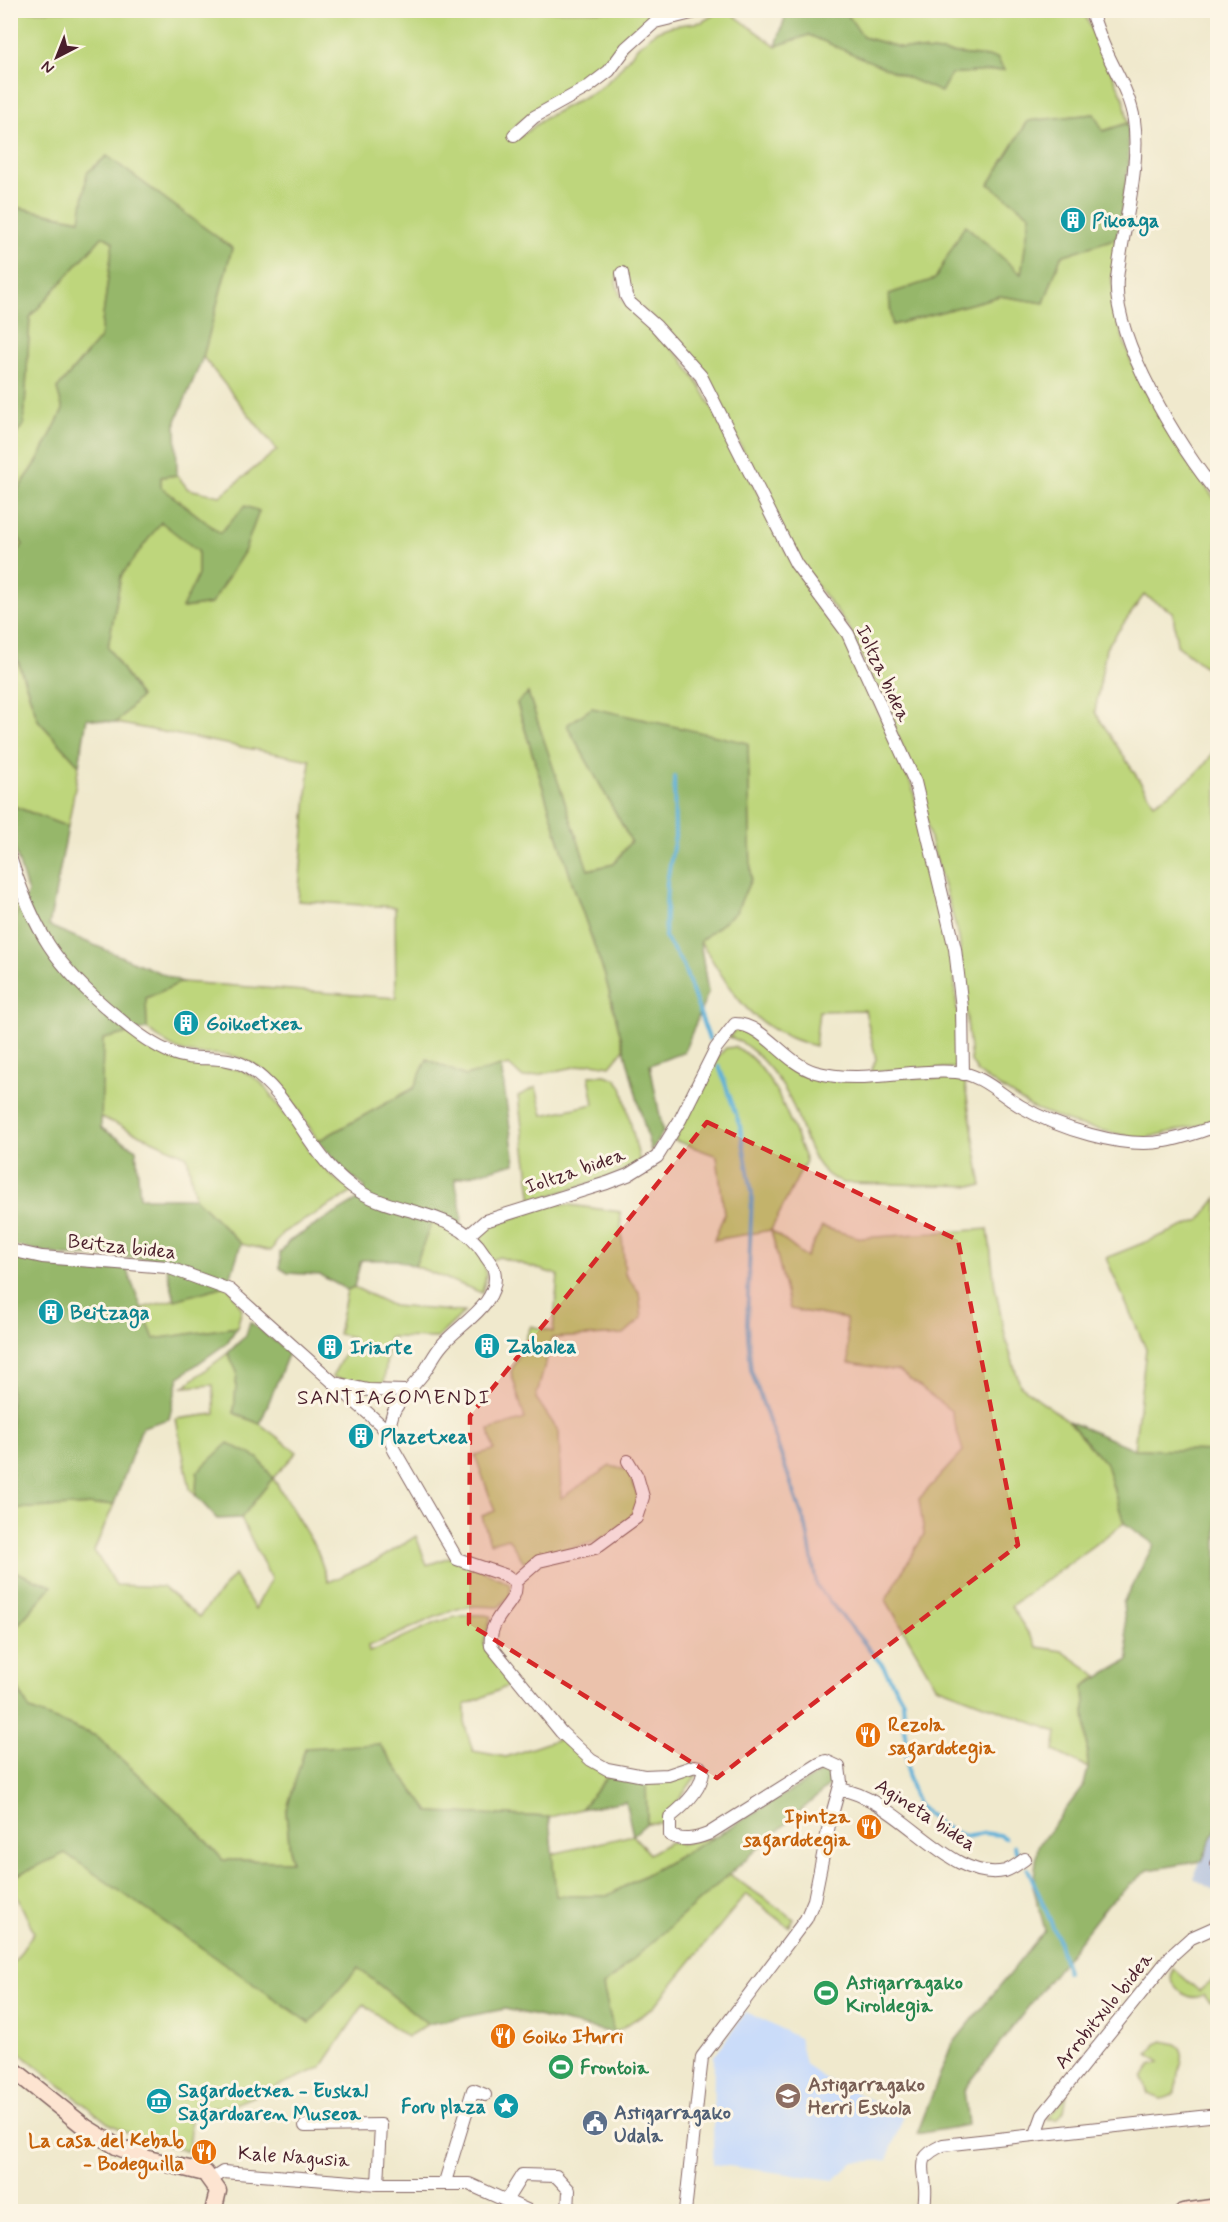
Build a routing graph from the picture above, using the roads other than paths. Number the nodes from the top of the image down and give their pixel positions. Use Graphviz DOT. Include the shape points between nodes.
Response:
graph roads {
  1 [pos="704,10"];
  2 [pos="1090,10"];
  3 [pos="514,135"];
  4 [pos="622,273"];
  5 [pos="1218,494"];
  6 [pos="10,857"];
  7 [pos="963,1074"];
  8 [pos="1218,1126"];
  9 [pos="469,1235"];
  10 [pos="10,1250"];
  11 [pos="334,1383"];
  12 [pos="405,1391"];
  13 [pos="389,1436"];
  14 [pos="628,1461"];
  15 [pos="515,1582"];
  16 [pos="839,1789"];
  17 [pos="1025,1859"];
  18 [pos="1218,1926"];
  19 [pos="10,2067"];
  20 [pos="485,2095"];
  21 [pos="1218,2115"];
  22 [pos="305,2126"];
  23 [pos="1036,2134"];
  24 [pos="212,2179"];
  25 [pos="445,2182"];
  26 [pos="378,2184"];
  27 [pos="507,2199"];
  28 [pos="1218,2207"];
  29 [pos="213,2211"];
  30 [pos="531,2211"];
  31 [pos="568,2211"];
  32 [pos="686,2211"];
  33 [pos="924,2211"];
  34 [pos="1183,2211"];
  1 -- 3 [label="street" via="655,22 626,48 609,71 534,117"];
  2 -- 5 [label="street" via="1129,99 1134,122 1133,167 1117,280 1120,315 1132,352 1150,387 1190,458"];
  4 -- 7 [label="street, Ioltza bidea" via="630,303 701,376 796,564 848,634 915,782 955,949 962,1008"];
  6 -- 9 [label="street" via="26,904 58,959 74,979 123,1022 173,1054 223,1058 246,1065 278,1095 317,1152 345,1180 377,1200 422,1212"];
  7 -- 8 [label="street, Ioltza bidea" via="982,1081 1039,1116 1113,1139 1164,1142"];
  7 -- 9 [label="street, Ioltza bidea" via="819,1073 791,1060 747,1024 735,1024 716,1048 657,1157 628,1175 485,1221"];
  9 -- 12 [label="street" via="494,1270 488,1299 442,1344 422,1376"];
  10 -- 11 [label="street, Beitza bidea" via="42,1257 167,1267 230,1290"];
  11 -- 12 [label="street, Beitza bidea" via="369,1390"];
  11 -- 13 [label="street, Beitza bidea"];
  12 -- 13 [label="street" via="395,1406"];
  13 -- 15 [label="street, Beitza bidea" via="457,1559"];
  14 -- 15 [label="street" via="643,1497 636,1518 595,1548 539,1561"];
  15 -- 16 [label="street" via="515,1594 493,1625 491,1646 561,1732 591,1760 607,1769 644,1776 668,1775 695,1766 703,1772 686,1804 670,1817 670,1834 677,1839 708,1833 825,1761 839,1767"];
  16 -- 17 [label="street, Agineta bidea" via="884,1806 941,1852 976,1870 1008,1870"];
  16 -- 32 [label="street" via="814,1900 806,1919 702,2057"];
  18 -- 23 [label="street, Arrobitxulo bidea" via="1191,1938 1171,1956 1043,2115"];
  19 -- 24 [label="street" via="102,2139 148,2159 201,2171"];
  20 -- 25 [label="street" via="473,2090"];
  21 -- 23 [label="street"];
  22 -- 26 [label="street" via="381,2125"];
  23 -- 33 [label="street" via="934,2149 921,2167"];
  24 -- 26 [label="street, Kale Nagusia" via="223,2172"];
  24 -- 29 [label="street" via="218,2191"];
  25 -- 26 [label="street, Kale Nagusia"];
  25 -- 27 [label="street, Kale Nagusia" via="469,2184"];
  27 -- 30 [label="street, Kale Nagusia"];
  27 -- 31 [label="street" via="522,2175 556,2176 569,2190"];
  28 -- 34 [label="street"];
}
